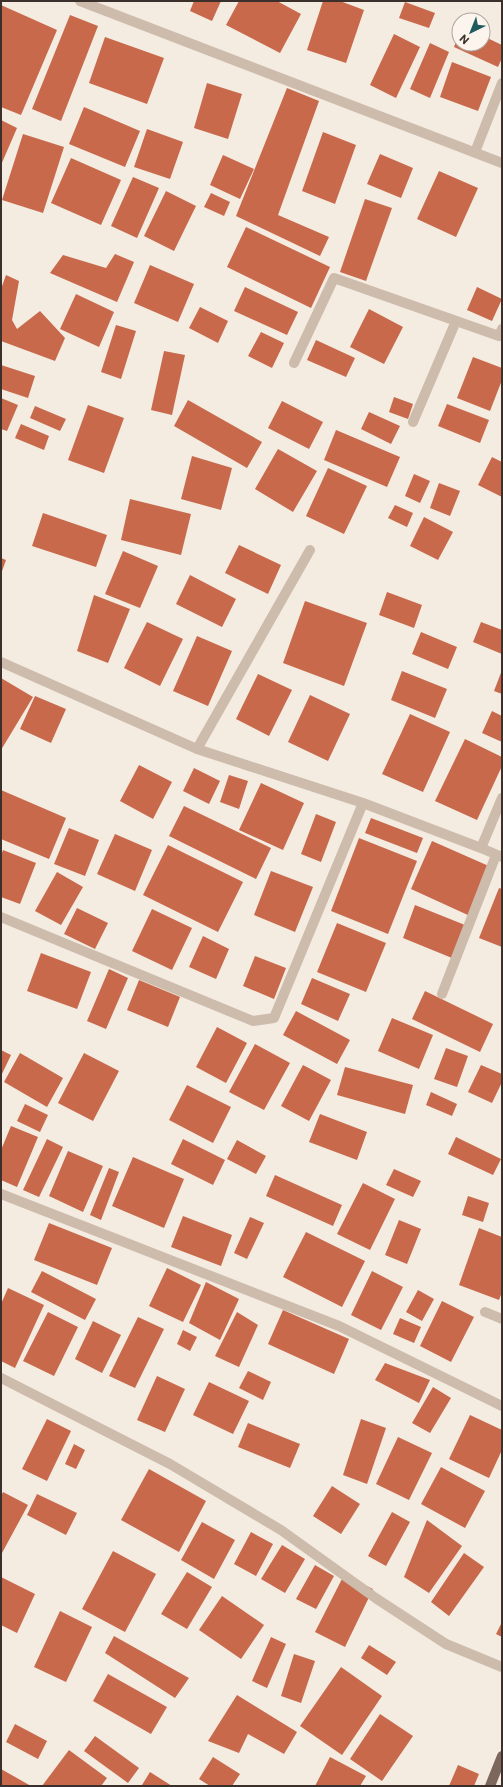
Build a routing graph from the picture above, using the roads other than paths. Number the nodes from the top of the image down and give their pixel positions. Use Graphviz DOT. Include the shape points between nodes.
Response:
graph roads {
  1 [pos="80,1"];
  2 [pos="502,82"];
  3 [pos="475,152"];
  4 [pos="502,163"];
  5 [pos="456,321"];
  6 [pos="502,329"];
  7 [pos="294,363"];
  8 [pos="413,422"];
  9 [pos="310,550"];
  10 [pos="1,662"];
  11 [pos="197,749"];
  12 [pos="502,798"];
  13 [pos="363,803"];
  14 [pos="481,848"];
  15 [pos="499,856"];
  16 [pos="1,917"];
  17 [pos="442,994"];
  18 [pos="1,1194"];
  19 [pos="485,1312"];
  20 [pos="502,1320"];
  21 [pos="1,1378"];
  22 [pos="502,1406"];
  23 [pos="502,1667"];
  24 [pos="502,1756"];
  25 [pos="490,1786"];
  1 -- 3 [label="street"];
  2 -- 3 [label="street"];
  3 -- 4 [label="street"];
  5 -- 6 [label="street" via="499,336"];
  5 -- 7 [label="street" via="334,278"];
  5 -- 8 [label="street"];
  9 -- 11 [label="street"];
  10 -- 11 [label="street"];
  11 -- 13 [label="street"];
  12 -- 14 [label="street"];
  13 -- 14 [label="street"];
  13 -- 16 [label="street" via="274,1018 253,1021"];
  14 -- 15 [label="street"];
  15 -- 17 [label="street"];
  18 -- 22 [label="street" via="339,1326"];
  19 -- 20 [label="street"];
  21 -- 23 [label="street" via="170,1464 281,1530 377,1599 446,1644"];
  24 -- 25 [label="main road"];
}
